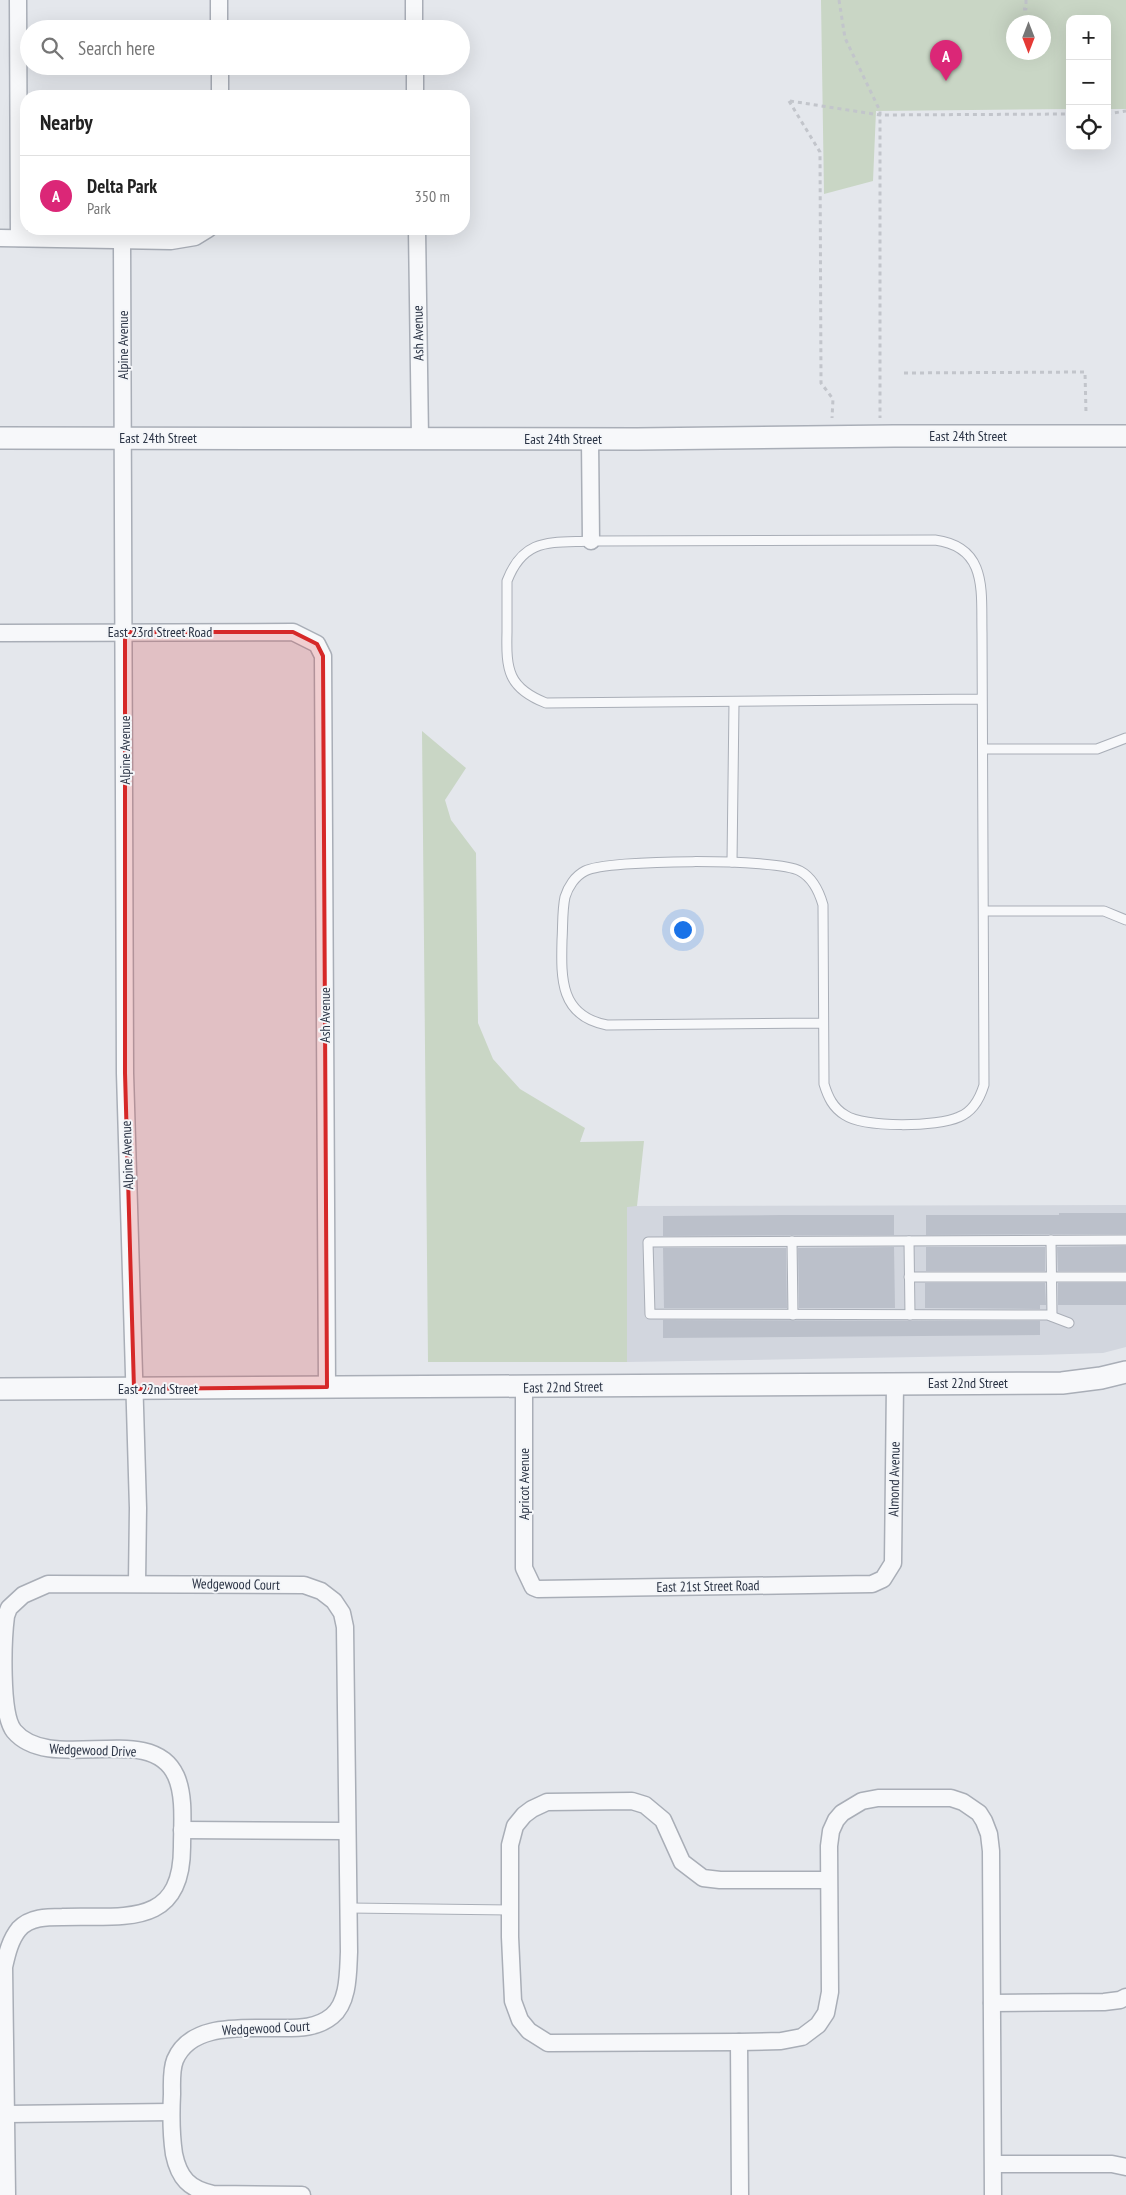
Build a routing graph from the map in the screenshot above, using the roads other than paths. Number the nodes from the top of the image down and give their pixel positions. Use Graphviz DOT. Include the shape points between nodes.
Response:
graph roads {
  1 [pos="18,0"];
  2 [pos="219,0"];
  3 [pos="414,0"];
  4 [pos="220,20"];
  5 [pos="414,20"];
  6 [pos="220,75"];
  7 [pos="415,75"];
  8 [pos="220,90"];
  9 [pos="415,90"];
  10 [pos="198,235"];
  11 [pos="417,235"];
  12 [pos="0,238"];
  13 [pos="19,238"];
  14 [pos="122,240"];
  15 [pos="1126,436"];
  16 [pos="0,438"];
  17 [pos="123,438"];
  18 [pos="420,438"];
  19 [pos="590,439"];
  20 [pos="592,542"];
  21 [pos="125,632"];
  22 [pos="0,633"];
  23 [pos="317,644"];
  24 [pos="982,699"];
  25 [pos="734,702"];
  26 [pos="1126,738"];
  27 [pos="982,749"];
  28 [pos="732,862"];
  29 [pos="984,911"];
  30 [pos="1126,920"];
  31 [pos="823,1023"];
  32 [pos="1051,1240"];
  33 [pos="1126,1240"];
  34 [pos="792,1241"];
  35 [pos="909,1241"];
  36 [pos="1051,1276"];
  37 [pos="910,1277"];
  38 [pos="1126,1277"];
  39 [pos="793,1315"];
  40 [pos="910,1315"];
  41 [pos="1052,1316"];
  42 [pos="1069,1323"];
  43 [pos="1126,1372"];
  44 [pos="895,1383"];
  45 [pos="327,1387"];
  46 [pos="524,1387"];
  47 [pos="0,1389"];
  48 [pos="134,1389"];
  49 [pos="887,1572"];
  50 [pos="528,1581"];
  51 [pos="137,1583"];
  52 [pos="182,1830"];
  53 [pos="347,1831"];
  54 [pos="829,1880"];
  55 [pos="349,1908"];
  56 [pos="510,1910"];
  57 [pos="1126,1997"];
  58 [pos="992,2003"];
  59 [pos="738,2042"];
  60 [pos="171,2112"];
  61 [pos="7,2114"];
  62 [pos="994,2164"];
  63 [pos="1126,2167"];
  64 [pos="7,2195"];
  65 [pos="302,2195"];
  66 [pos="740,2195"];
  67 [pos="993,2195"];
  1 -- 13 [label="street"];
  2 -- 4 [label="street"];
  3 -- 5 [label="street"];
  6 -- 8 [label="street"];
  7 -- 9 [label="street"];
  10 -- 14 [label="street" via="171,241"];
  11 -- 18 [label="street, Ash Avenue"];
  12 -- 13 [label="street"];
  13 -- 14 [label="street"];
  14 -- 17 [label="street, Alpine Avenue"];
  15 -- 19 [label="street, East 24th Street"];
  16 -- 17 [label="street, East 24th Street"];
  17 -- 18 [label="street, East 24th Street"];
  17 -- 21 [label="street, Alpine Avenue"];
  18 -- 19 [label="street, East 24th Street"];
  19 -- 20 [label="street"];
  20 -- 24 [label="lane" via="948,541 970,555 981,585"];
  20 -- 25 [label="lane" via="537,545 524,553 511,571 507,582 506,662 517,686 546,703"];
  21 -- 22 [label="street, East 23rd Street Road"];
  21 -- 23 [label="street, East 23rd Street Road" via="293,632"];
  21 -- 48 [label="street, Alpine Avenue" via="125,1073"];
  23 -- 45 [label="street, Ash Avenue" via="323,656"];
  24 -- 25 [label="lane"];
  24 -- 27 [label="lane"];
  25 -- 28 [label="lane"];
  26 -- 27 [label="lane" via="1097,749"];
  27 -- 29 [label="lane"];
  28 -- 31 [label="lane" via="790,866 806,875 819,890 823,905"];
  28 -- 31 [label="lane" via="609,864 580,874 568,888 563,905 562,979 566,996 579,1013 607,1024"];
  29 -- 30 [label="lane" via="1104,911"];
  29 -- 31 [label="lane" via="984,1085 974,1106 960,1117 935,1123 888,1124 865,1123 845,1115 835,1107 824,1084"];
  32 -- 33 [label="lane"];
  32 -- 35 [label="lane"];
  32 -- 36 [label="lane"];
  34 -- 35 [label="lane"];
  34 -- 39 [label="lane"];
  34 -- 39 [label="lane" via="648,1242 650,1314"];
  35 -- 37 [label="lane"];
  36 -- 37 [label="lane"];
  36 -- 38 [label="lane"];
  36 -- 41 [label="lane"];
  37 -- 40 [label="lane"];
  39 -- 40 [label="lane"];
  40 -- 41 [label="lane"];
  41 -- 42 [label="lane"];
  43 -- 44 [label="street, East 22nd Street" via="1062,1383"];
  44 -- 46 [label="street, East 22nd Street"];
  44 -- 49 [label="street, Almond Avenue" via="893,1563"];
  45 -- 46 [label="street, East 22nd Street"];
  45 -- 48 [label="street, East 22nd Street"];
  46 -- 50 [label="street, Apricot Avenue" via="524,1568"];
  47 -- 48 [label="street, East 22nd Street"];
  48 -- 51 [label="street"];
  49 -- 50 [label="street, East 21st Street Road" via="872,1584 538,1589"];
  51 -- 52 [label="street, Wedgewood Drive" via="48,1584 23,1595 9,1608 6,1616 6,1714 13,1730 38,1748 132,1750 155,1754 176,1775"];
  51 -- 53 [label="street, Wedgewood Court" via="304,1585 321,1591 334,1601 342,1613 345,1627"];
  52 -- 53 [label="street"];
  52 -- 61 [label="street, Wedgewood Drive" via="179,1877 174,1891 160,1907 140,1914 47,1917 24,1925 12,1940 4,1967"];
  53 -- 55 [label="street, Wedgewood Court"];
  54 -- 56 [label="street" via="704,1878 682,1862 663,1820 645,1805 632,1801 547,1802 524,1815 513,1832"];
  54 -- 58 [label="street" via="829,1846 836,1820 849,1807 862,1801 950,1798 963,1802 978,1813 989,1834 991,1850"];
  54 -- 59 [label="street" via="830,1992 826,2013 818,2025 802,2037"];
  55 -- 56 [label="lane"];
  55 -- 60 [label="street, Wedgewood Court" via="346,1987 336,2012 320,2024 301,2028 218,2030 190,2040 184,2045 174,2067"];
  56 -- 59 [label="street" via="514,2008 529,2031 542,2039 561,2043"];
  57 -- 58 [label="street" via="1104,2002"];
  58 -- 62 [label="street"];
  59 -- 66 [label="street"];
  60 -- 61 [label="street"];
  60 -- 65 [label="street, Wedgewood Court" via="171,2137 177,2170 184,2180 201,2192"];
  61 -- 64 [label="street, Wedgewood Drive"];
  62 -- 63 [label="street" via="1112,2164"];
  62 -- 67 [label="street"];
}
